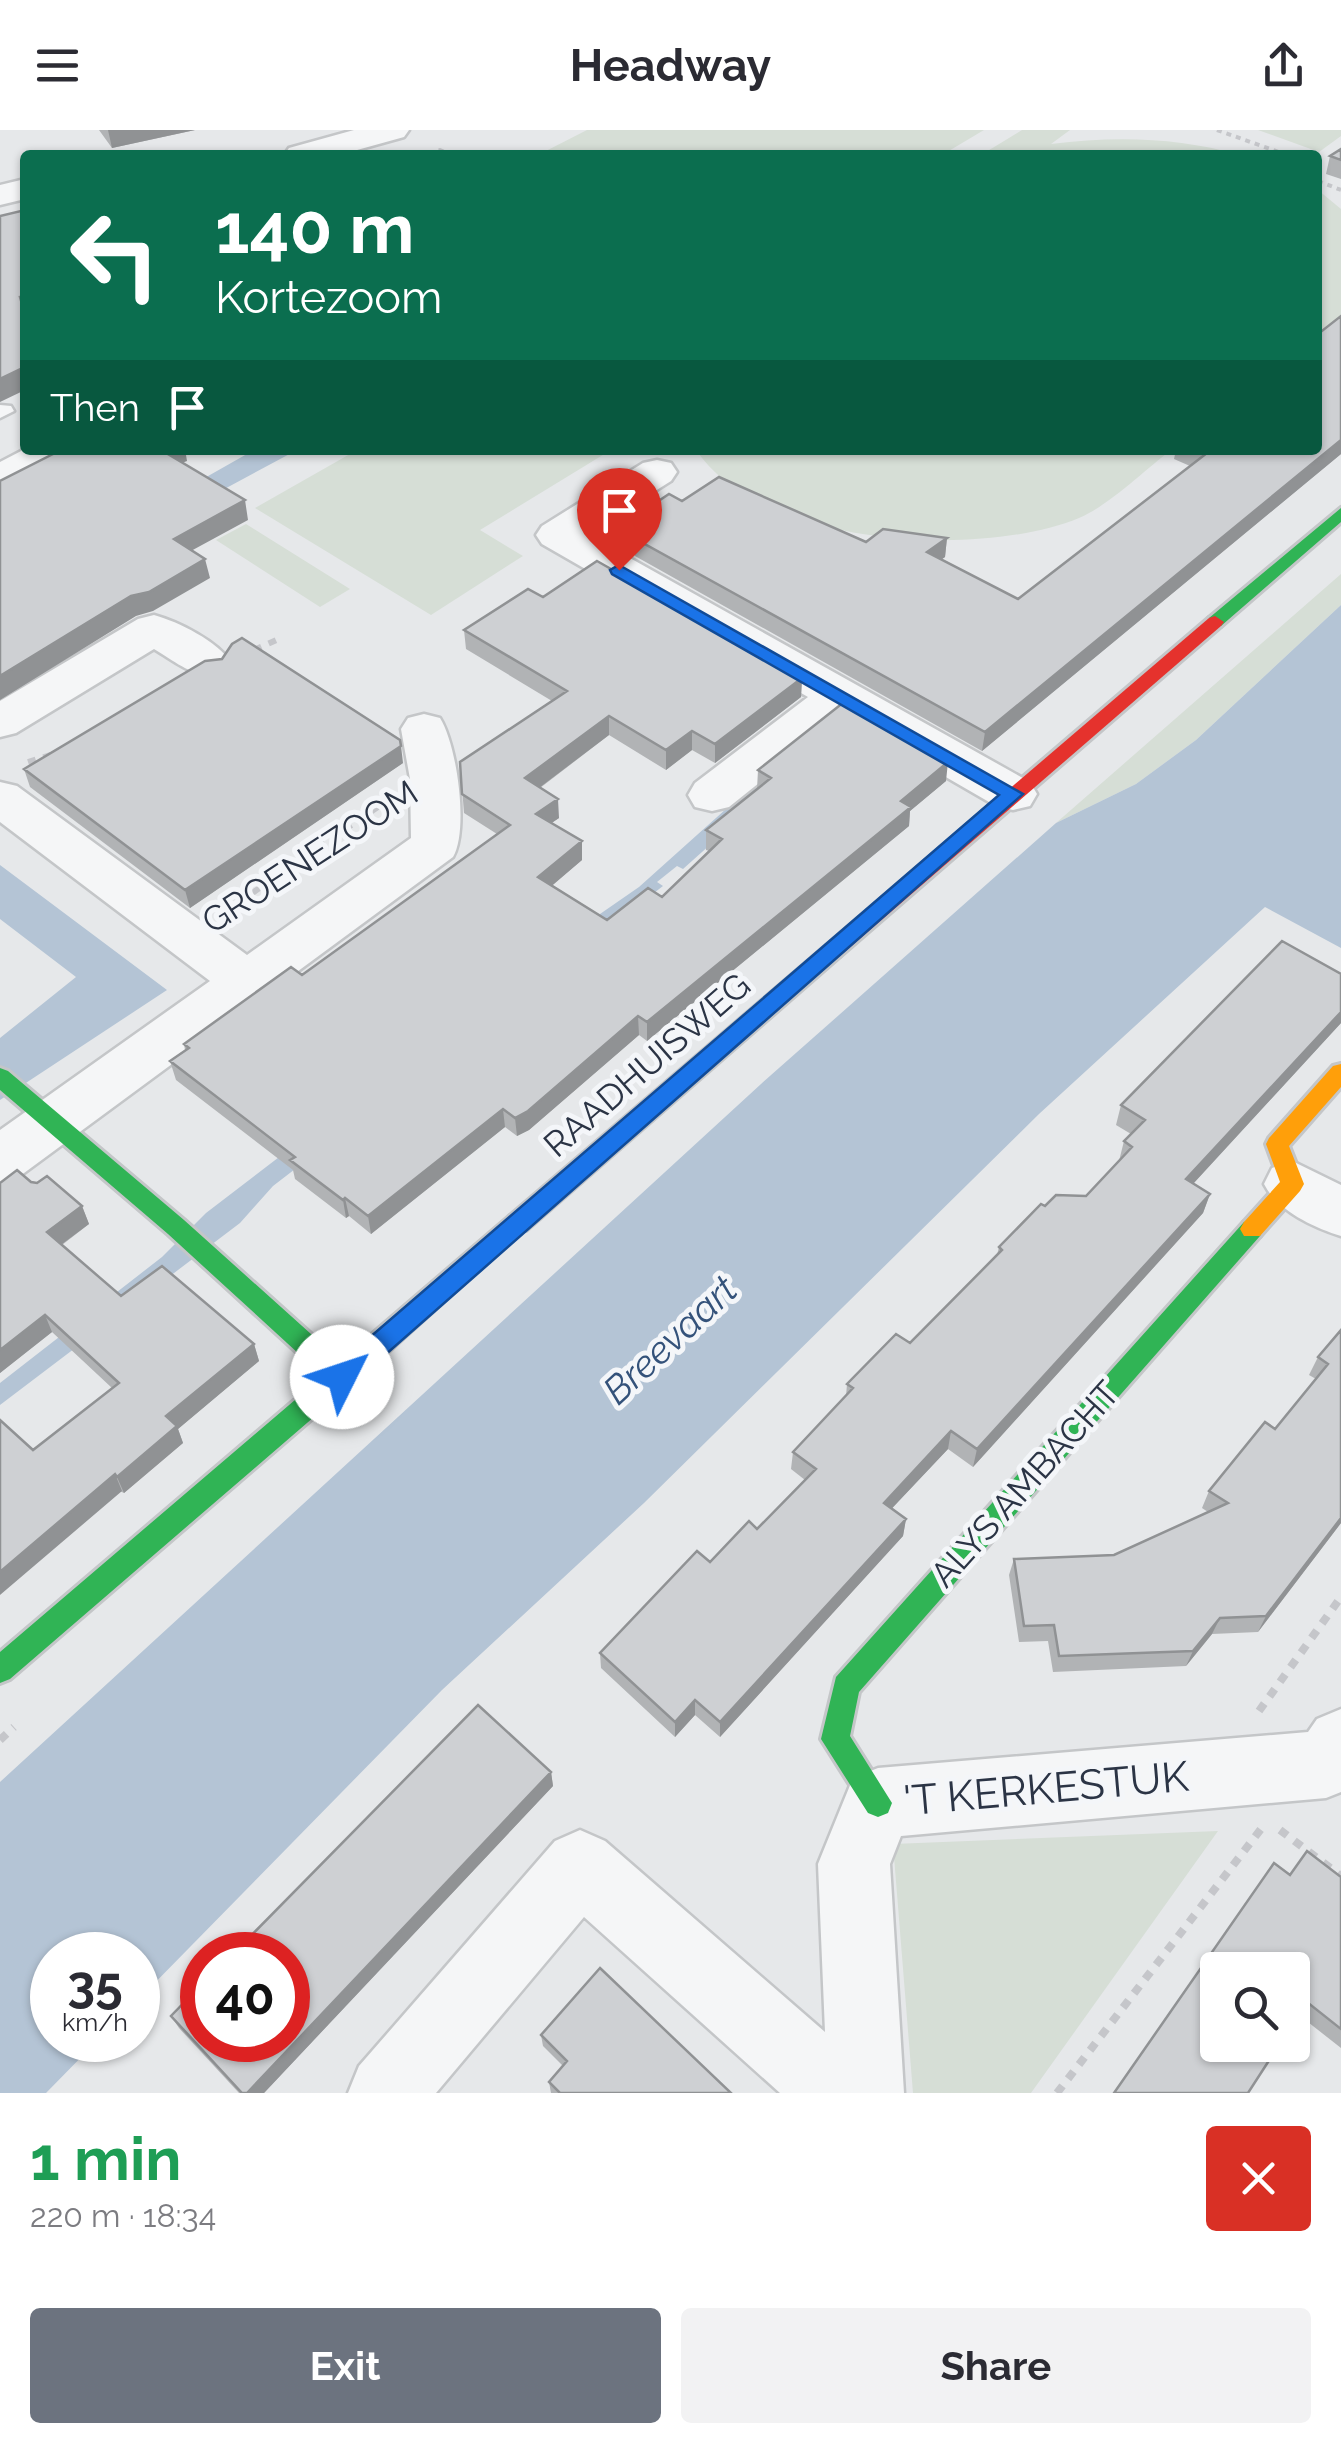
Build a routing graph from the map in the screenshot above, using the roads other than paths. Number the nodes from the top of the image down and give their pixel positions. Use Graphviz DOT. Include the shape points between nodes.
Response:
graph roads {
  1 [pos="392,130"];
  2 [pos="322,150"];
  3 [pos="45,455"];
  4 [pos="657,472"];
  5 [pos="0,478"];
  6 [pos="1341,513"];
  7 [pos="209,663"];
  8 [pos="839,696"];
  9 [pos="0,722"];
  10 [pos="424,729"];
  11 [pos="12,782"];
  12 [pos="1013,794"];
  13 [pos="712,795"];
  14 [pos="247,982"];
  15 [pos="1341,1072"];
  16 [pos="0,1076"];
  17 [pos="53,1122"];
  18 [pos="0,1160"];
  19 [pos="1292,1184"];
  20 [pos="1341,1214"];
  21 [pos="342,1377"];
  22 [pos="0,1670"];
  23 [pos="1309,1774"];
  24 [pos="878,1803"];
  25 [pos="386,2093"];
  26 [pos="837,2093"];
  27 [pos="866,2093"];
  1 -- 2 [label="street"];
  3 -- 5 [label="street"];
  4 -- 8 [label="street" via="557,535"];
  6 -- 12 [label="street, RAADHUISWEG"];
  7 -- 9 [label="street" via="154,629"];
  8 -- 12 [label="street"];
  8 -- 13 [label="street"];
  10 -- 14 [label="street, GROENEZOOM" via="436,845"];
  11 -- 14 [label="street, GROENEZOOM"];
  12 -- 21 [label="street, RAADHUISWEG"];
  14 -- 17 [label="street, GROENEZOOM"];
  15 -- 19 [label="street" via="1277,1144"];
  16 -- 17 [label="street"];
  17 -- 18 [label="street, GROENEZOOM"];
  17 -- 21 [label="street"];
  19 -- 20 [label="street"];
  19 -- 24 [label="street, ALYS AMBACHT" via="846,1686 835,1739"];
  21 -- 22 [label="street, RAADHUISWEG"];
  23 -- 24 [label="street, 'T KERKESTUK"];
  24 -- 27 [label="street, 'T KERKESTUK" via="854,1864"];
  25 -- 26 [label="street" via="580,1866"];
}
